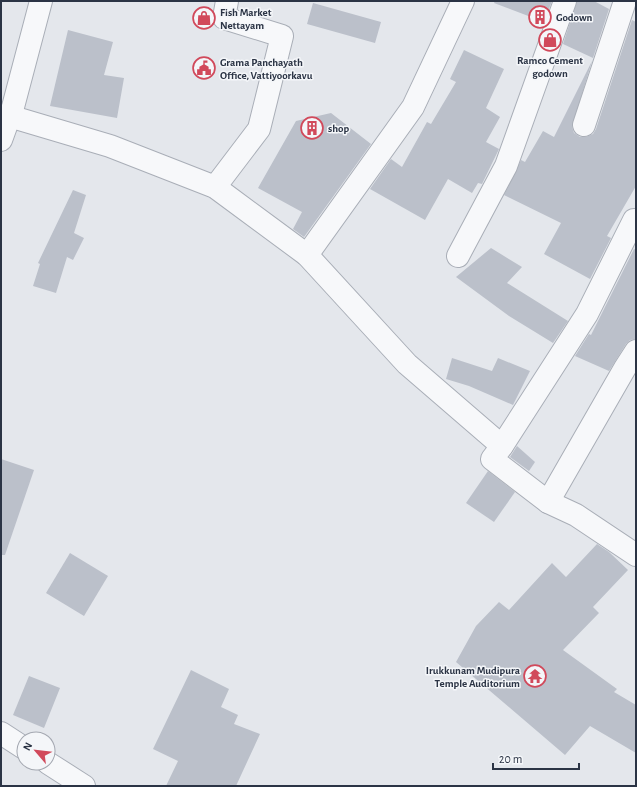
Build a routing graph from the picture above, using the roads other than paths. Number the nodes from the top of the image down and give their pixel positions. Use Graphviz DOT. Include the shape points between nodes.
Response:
graph roads {
  1 [pos="41,1"];
  2 [pos="227,1"];
  3 [pos="463,1"];
  4 [pos="565,1"];
  5 [pos="625,1"];
  6 [pos="7,114"];
  7 [pos="584,125"];
  8 [pos="1,140"];
  9 [pos="215,187"];
  10 [pos="634,220"];
  11 [pos="307,255"];
  12 [pos="458,256"];
  13 [pos="636,351"];
  14 [pos="502,446"];
  15 [pos="548,502"];
  16 [pos="636,555"];
  17 [pos="1,733"];
  18 [pos="16,743"];
  19 [pos="56,768"];
  20 [pos="84,786"];
  1 -- 6 [label="street"];
  2 -- 9 [label="street" via="224,18 282,36 259,129"];
  3 -- 11 [label="street" via="413,107"];
  4 -- 12 [label="street" via="506,166"];
  5 -- 7 [label="street"];
  6 -- 8 [label="street"];
  6 -- 9 [label="street" via="110,146"];
  9 -- 11 [label="street"];
  10 -- 14 [label="street" via="587,314"];
  11 -- 14 [label="street" via="407,364"];
  13 -- 15 [label="street"];
  14 -- 15 [label="street" via="492,459"];
  15 -- 16 [label="street" via="576,515"];
  17 -- 18 [label="street"];
  19 -- 20 [label="street"];
}
